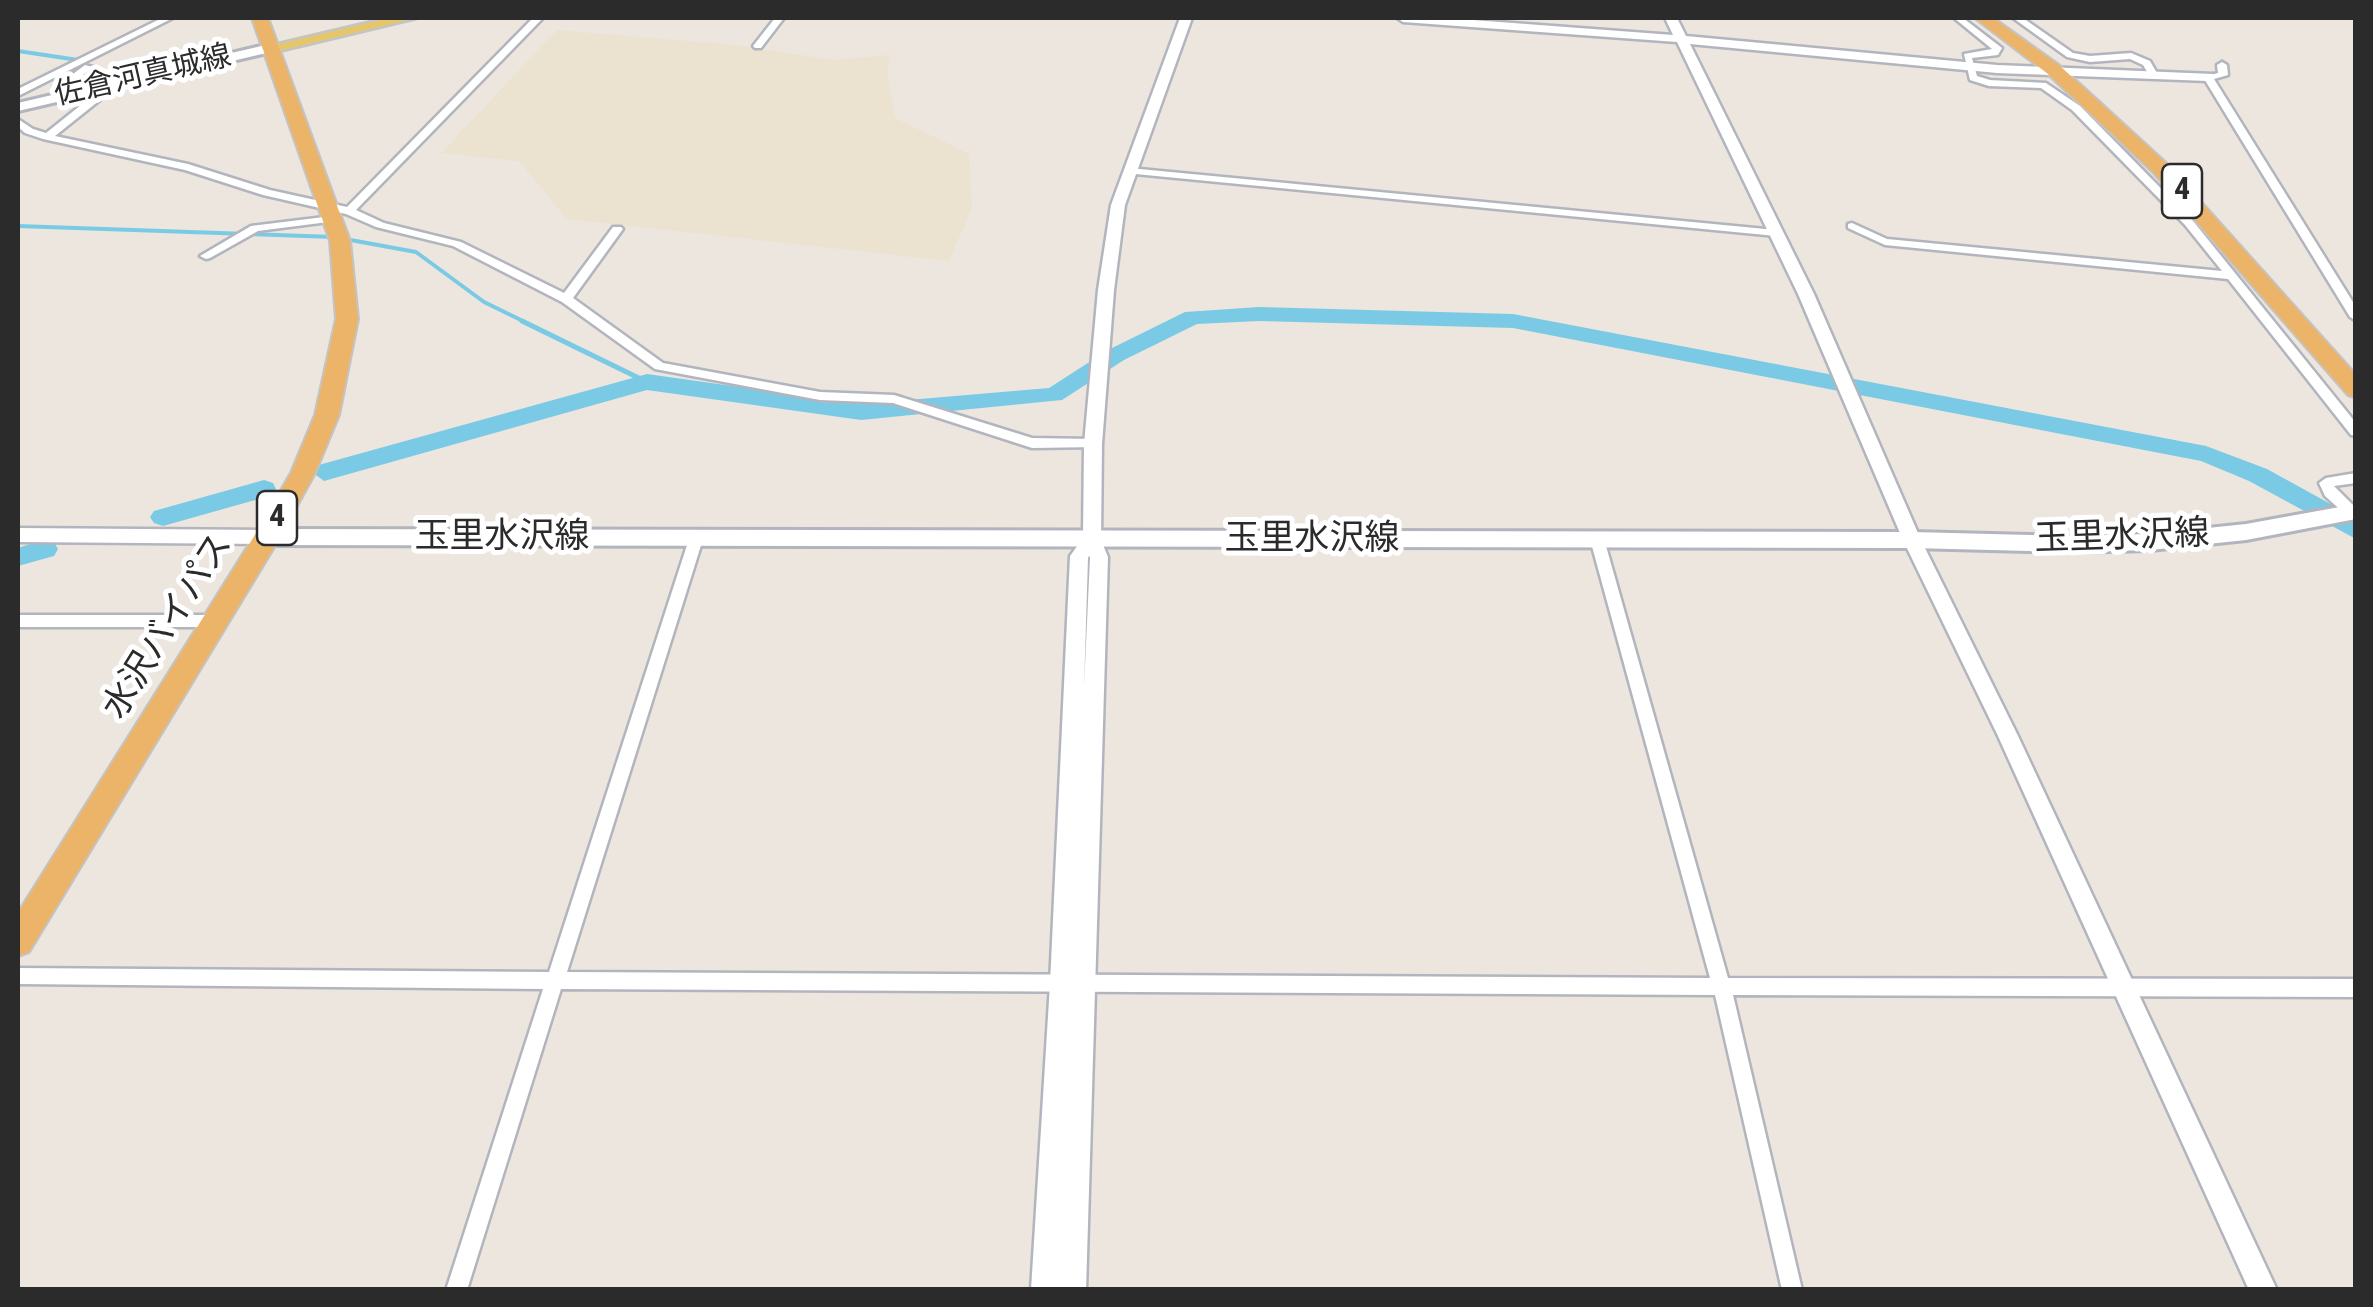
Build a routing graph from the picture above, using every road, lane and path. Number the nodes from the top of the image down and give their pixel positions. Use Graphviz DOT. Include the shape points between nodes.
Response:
graph roads {
  1 [pos="168,18"];
  2 [pos="260,18"];
  3 [pos="408,18"];
  4 [pos="538,18"];
  5 [pos="778,18"];
  6 [pos="1186,18"];
  7 [pos="1403,18"];
  8 [pos="1671,18"];
  9 [pos="1958,18"];
  10 [pos="1983,18"];
  11 [pos="2018,18"];
  12 [pos="1681,39"];
  13 [pos="758,46"];
  14 [pos="270,48"];
  15 [pos="2222,65"];
  16 [pos="1968,67"];
  17 [pos="2054,70"];
  18 [pos="2152,73"];
  19 [pos="2208,77"];
  20 [pos="99,86"];
  21 [pos="72,92"];
  22 [pos="18,93"];
  23 [pos="18,107"];
  24 [pos="18,122"];
  25 [pos="47,137"];
  26 [pos="1129,170"];
  27 [pos="337,213"];
  28 [pos="1852,226"];
  29 [pos="617,229"];
  30 [pos="1776,232"];
  31 [pos="206,256"];
  32 [pos="2232,276"];
  33 [pos="2337,287"];
  34 [pos="2356,289"];
  35 [pos="566,299"];
  36 [pos="2356,317"];
  37 [pos="2356,390"];
  38 [pos="2356,432"];
  39 [pos="1093,444"];
  40 [pos="2356,478"];
  41 [pos="2353,511"];
  42 [pos="18,535"];
  43 [pos="267,537"];
  44 [pos="696,539"];
  45 [pos="1596,539"];
  46 [pos="1092,540"];
  47 [pos="1912,540"];
  48 [pos="18,621"];
  49 [pos="212,621"];
  50 [pos="18,942"];
  51 [pos="18,976"];
  52 [pos="556,980"];
  53 [pos="1072,985"];
  54 [pos="2124,986"];
  55 [pos="1722,988"];
  56 [pos="2356,988"];
  57 [pos="456,1290"];
  58 [pos="1044,1290"];
  59 [pos="1072,1290"];
  60 [pos="1792,1290"];
  61 [pos="2263,1290"];
  1 -- 21 [label="street" via="85,68 74,77"];
  1 -- 22 [label="street"];
  2 -- 14 [label="highway, 4"];
  3 -- 14 [label="main road"];
  4 -- 27 [label="street"];
  5 -- 13 [label="street"];
  6 -- 26 [label="street"];
  7 -- 12 [label="street"];
  8 -- 12 [label="street"];
  9 -- 16 [label="street" via="1997,48 1968,56"];
  10 -- 17 [label="highway, 4"];
  11 -- 18 [label="street" via="2070,55 2131,56"];
  12 -- 16 [label="street"];
  12 -- 30 [label="street"];
  14 -- 20 [label="main road, 佐倉河真城線"];
  14 -- 27 [label="highway, 水沢バイパス / 4"];
  15 -- 19 [label="street" via="2223,75"];
  16 -- 17 [label="street"];
  16 -- 32 [label="street" via="1982,82 2034,83 2062,95"];
  17 -- 18 [label="street"];
  17 -- 37 [label="highway, 4" via="2160,168"];
  18 -- 19 [label="street"];
  19 -- 33 [label="street"];
  20 -- 21 [label="main road, 佐倉河真城線"];
  20 -- 25 [label="street" via="96,98"];
  21 -- 23 [label="main road, 佐倉河真城線"];
  24 -- 25 [label="street"];
  25 -- 27 [label="street" via="188,167"];
  26 -- 30 [label="street"];
  26 -- 39 [label="street" via="1106,290"];
  27 -- 31 [label="street" via="255,228"];
  27 -- 35 [label="street" via="457,244"];
  27 -- 43 [label="highway, 水沢バイパス / 4" via="347,285 337,374 303,473"];
  28 -- 32 [label="street" via="1885,242"];
  29 -- 35 [label="street"];
  30 -- 47 [label="street"];
  32 -- 38 [label="street"];
  33 -- 34 [label="street"];
  33 -- 36 [label="street"];
  35 -- 39 [label="street" via="660,366 820,396 902,402 1032,443"];
  39 -- 46 [label="street"];
  40 -- 41 [label="street" via="2326,483"];
  41 -- 47 [label="main road, 玉里水沢線" via="2150,542"];
  42 -- 43 [label="street"];
  43 -- 44 [label="main road, 玉里水沢線"];
  43 -- 49 [label="highway, 水沢バイパス / 4"];
  44 -- 46 [label="main road, 玉里水沢線"];
  44 -- 52 [label="street"];
  45 -- 46 [label="main road, 玉里水沢線"];
  45 -- 47 [label="main road, 玉里水沢線"];
  45 -- 55 [label="street"];
  46 -- 53 [label="street" via="1099,557"];
  47 -- 54 [label="street"];
  48 -- 49 [label="street"];
  49 -- 50 [label="highway, 水沢バイパス / 4"];
  51 -- 52 [label="street"];
  52 -- 53 [label="street"];
  52 -- 57 [label="street"];
  53 -- 55 [label="street"];
  53 -- 58 [label="street"];
  53 -- 59 [label="street"];
  54 -- 55 [label="street"];
  54 -- 56 [label="street"];
  54 -- 61 [label="street"];
  55 -- 60 [label="street"];
}
